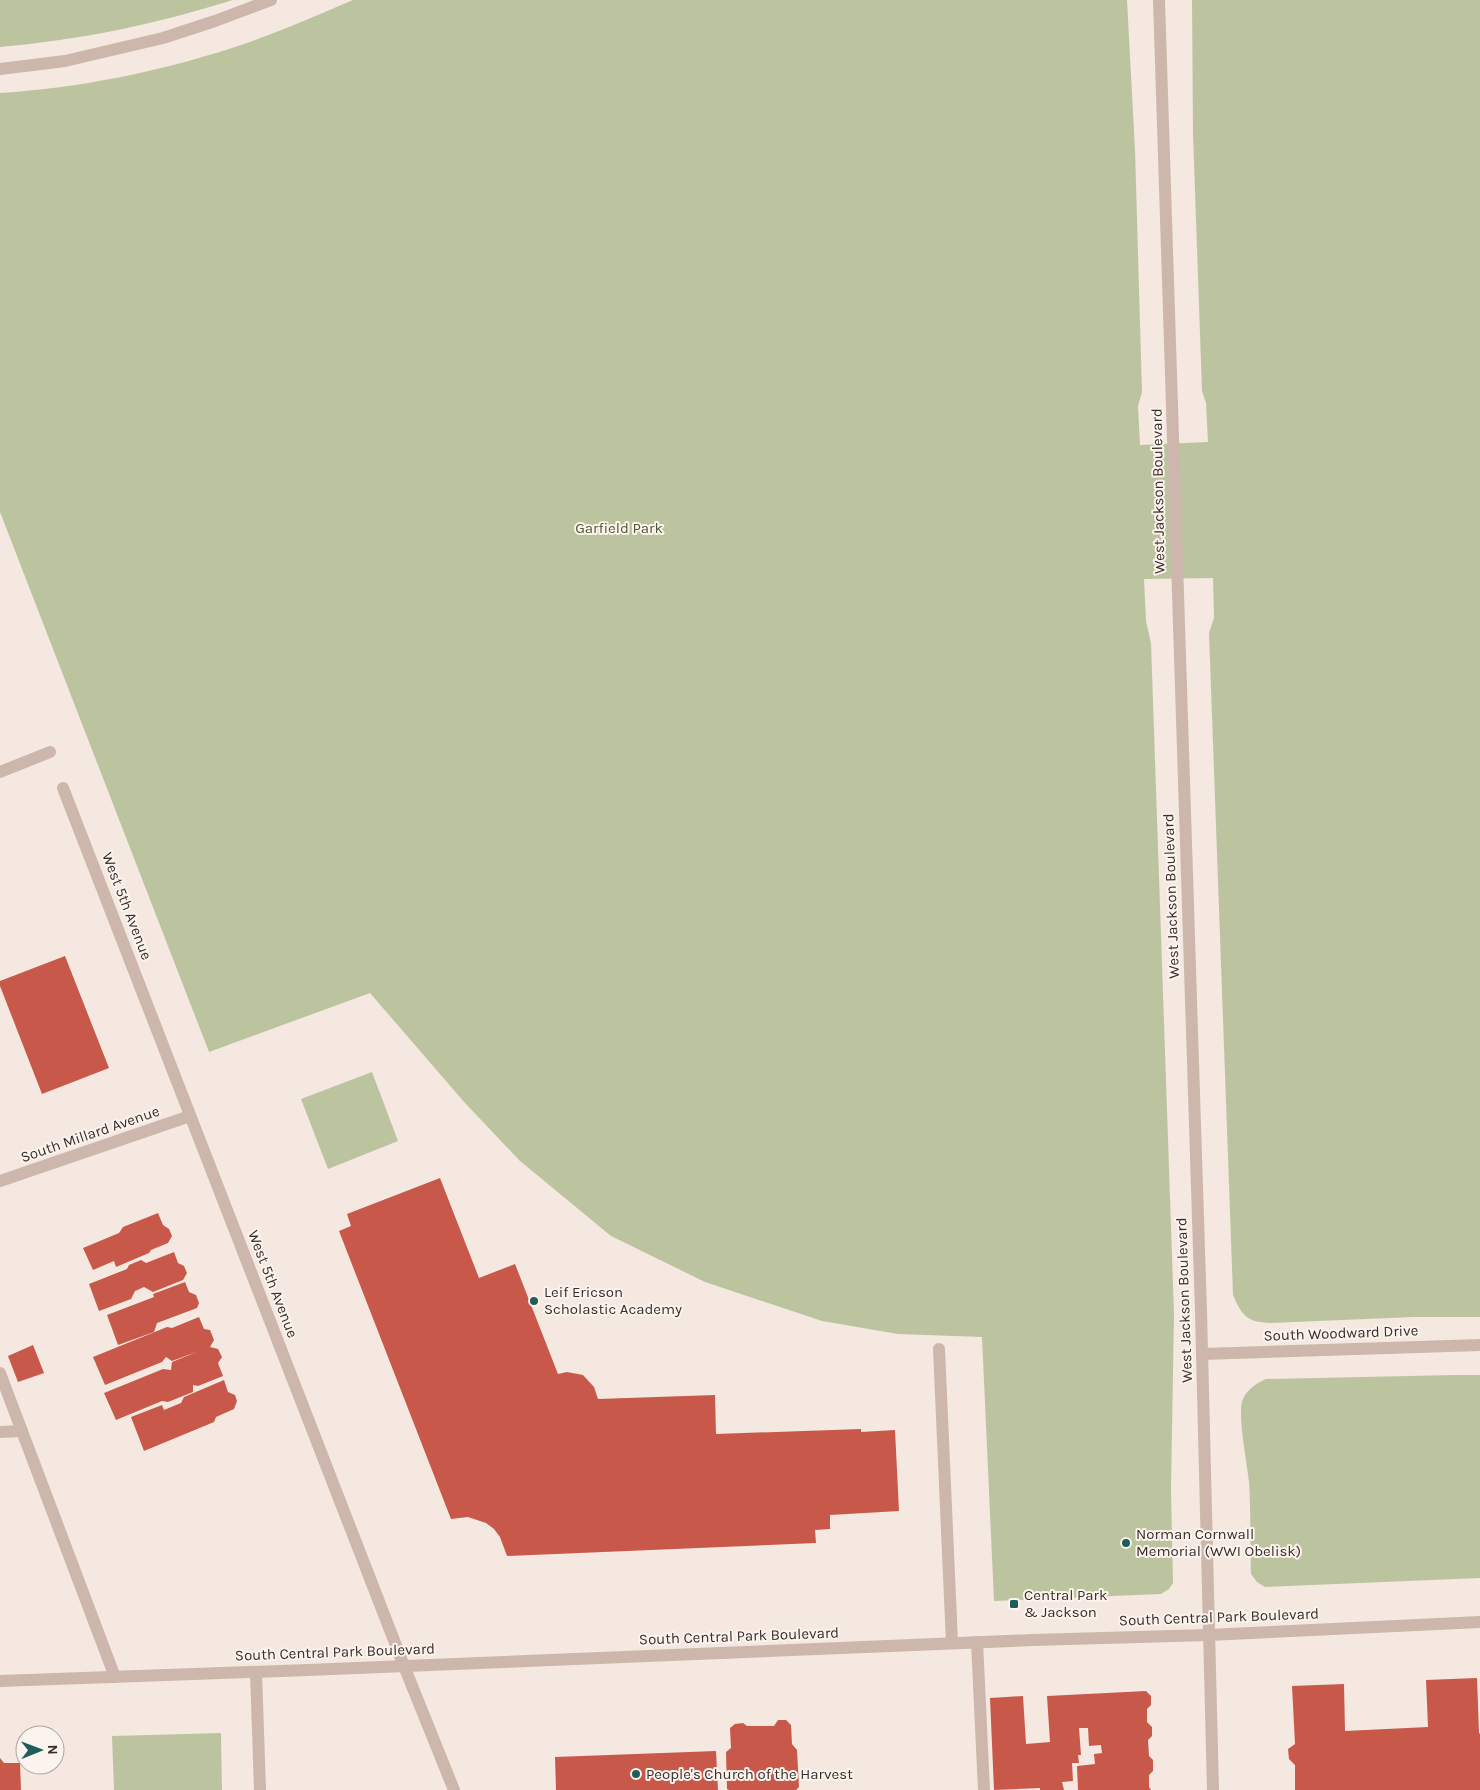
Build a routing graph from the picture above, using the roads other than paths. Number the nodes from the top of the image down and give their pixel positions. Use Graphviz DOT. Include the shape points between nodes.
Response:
graph roads {
  1 [pos="271,0"];
  2 [pos="1159,0"];
  3 [pos="0,69"];
  4 [pos="50,752"];
  5 [pos="0,772"];
  6 [pos="64,788"];
  7 [pos="190,1116"];
  8 [pos="0,1182"];
  9 [pos="1480,1345"];
  10 [pos="940,1349"];
  11 [pos="1202,1354"];
  12 [pos="0,1373"];
  13 [pos="22,1431"];
  14 [pos="0,1432"];
  15 [pos="1480,1622"];
  16 [pos="1209,1635"];
  17 [pos="977,1642"];
  18 [pos="952,1643"];
  19 [pos="404,1666"];
  20 [pos="256,1672"];
  21 [pos="115,1677"];
  22 [pos="0,1681"];
  23 [pos="260,1790"];
  24 [pos="454,1790"];
  25 [pos="984,1790"];
  26 [pos="1213,1790"];
  1 -- 3 [label="street" via="163,38 66,61"];
  2 -- 11 [label="street, West Jackson Boulevard"];
  4 -- 5 [label="street"];
  6 -- 7 [label="street, West 5th Avenue"];
  7 -- 8 [label="street, South Millard Avenue"];
  7 -- 19 [label="street, West 5th Avenue"];
  9 -- 11 [label="street, South Woodward Drive"];
  10 -- 18 [label="street"];
  11 -- 16 [label="street, West Jackson Boulevard"];
  12 -- 13 [label="street"];
  13 -- 14 [label="street"];
  13 -- 21 [label="street"];
  15 -- 16 [label="street, South Central Park Boulevard"];
  16 -- 17 [label="street, South Central Park Boulevard"];
  16 -- 26 [label="street, West Jackson Boulevard"];
  17 -- 18 [label="street, South Central Park Boulevard"];
  17 -- 25 [label="street"];
  18 -- 19 [label="street, South Central Park Boulevard"];
  19 -- 20 [label="street, South Central Park Boulevard"];
  19 -- 24 [label="street, West 5th Avenue"];
  20 -- 21 [label="street, South Central Park Boulevard"];
  20 -- 23 [label="street"];
  21 -- 22 [label="street, South Central Park Boulevard"];
}
